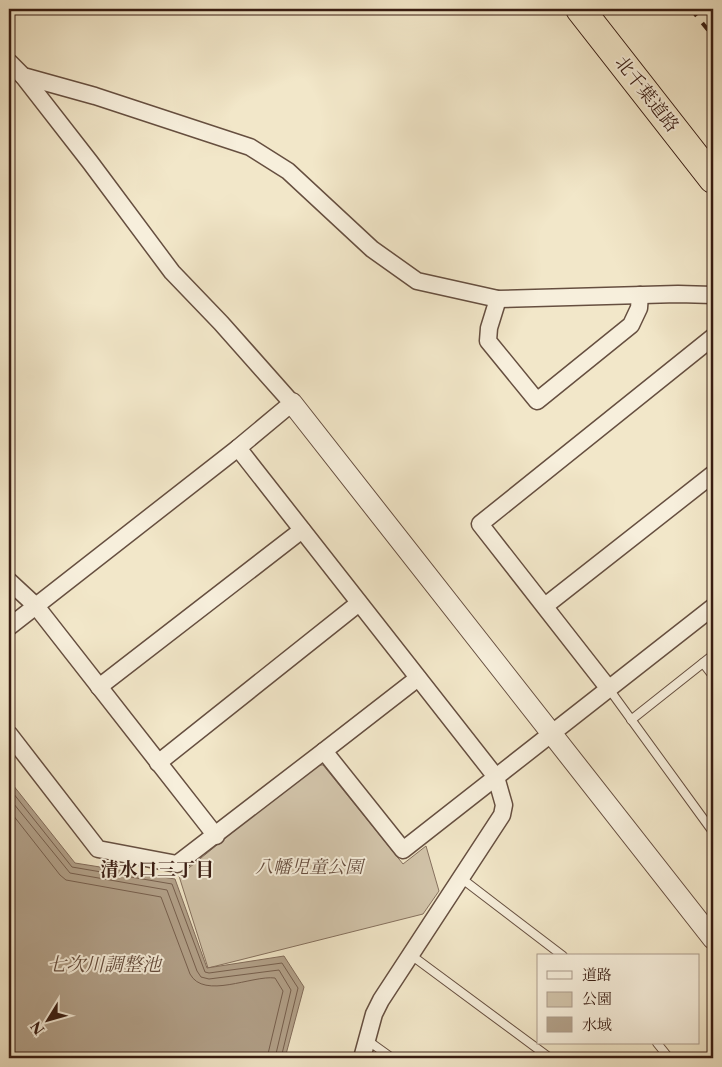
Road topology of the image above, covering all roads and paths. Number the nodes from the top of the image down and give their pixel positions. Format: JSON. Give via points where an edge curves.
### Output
{"nodes":[{"id":1,"x":580,"y":9,"type":"edge"},
{"id":2,"x":9,"y":62,"type":"edge"},
{"id":3,"x":23,"y":76,"type":"junction"},
{"id":4,"x":713,"y":179,"type":"edge"},
{"id":5,"x":640,"y":295,"type":"junction"},
{"id":6,"x":713,"y":295,"type":"edge"},
{"id":7,"x":498,"y":299,"type":"junction"},
{"id":8,"x":713,"y":337,"type":"edge"},
{"id":9,"x":292,"y":403,"type":"junction"},
{"id":10,"x":238,"y":448,"type":"junction"},
{"id":11,"x":713,"y":474,"type":"edge"},
{"id":12,"x":302,"y":530,"type":"junction"},
{"id":13,"x":9,"y":581,"type":"edge"},
{"id":14,"x":360,"y":604,"type":"junction"},
{"id":15,"x":36,"y":606,"type":"junction"},
{"id":16,"x":545,"y":606,"type":"junction"},
{"id":17,"x":713,"y":607,"type":"edge"},
{"id":18,"x":9,"y":627,"type":"edge"},
{"id":19,"x":713,"y":655,"type":"edge"},
{"id":20,"x":703,"y":663,"type":"junction"},
{"id":21,"x":713,"y":676,"type":"edge"},
{"id":22,"x":418,"y":678,"type":"junction"},
{"id":23,"x":99,"y":688,"type":"junction"},
{"id":24,"x":609,"y":689,"type":"junction"},
{"id":25,"x":631,"y":720,"type":"junction"},
{"id":26,"x":9,"y":734,"type":"edge"},
{"id":27,"x":552,"y":734,"type":"junction"},
{"id":28,"x":324,"y":751,"type":"junction"},
{"id":29,"x":158,"y":762,"type":"junction"},
{"id":30,"x":496,"y":777,"type":"junction"},
{"id":31,"x":713,"y":832,"type":"edge"},
{"id":32,"x":216,"y":836,"type":"junction"},
{"id":33,"x":461,"y":878,"type":"junction"},
{"id":34,"x":713,"y":939,"type":"edge"},
{"id":35,"x":560,"y":954,"type":"edge"},
{"id":36,"x":411,"y":955,"type":"junction"},
{"id":37,"x":367,"y":1040,"type":"junction"},
{"id":38,"x":659,"y":1044,"type":"edge"},
{"id":39,"x":362,"y":1058,"type":"edge"},
{"id":40,"x":392,"y":1058,"type":"edge"},
{"id":41,"x":550,"y":1058,"type":"edge"},
{"id":42,"x":669,"y":1058,"type":"edge"}],
"edges":[{"from":1,"to":4,"type":"highway","name":"北千葉道路"},
{"from":2,"to":3,"type":"street"},
{"from":3,"to":7,"type":"street","via":[[250,147],[288,171],[372,249],[417,281]]},
{"from":3,"to":9,"type":"street","via":[[172,272]]},
{"from":5,"to":6,"type":"street"},
{"from":5,"to":7,"type":"street"},
{"from":5,"to":7,"type":"street","via":[[639,308],[631,325],[537,402],[488,341]]},
{"from":8,"to":16,"type":"street","via":[[480,524]]},
{"from":9,"to":10,"type":"street"},
{"from":9,"to":27,"type":"street"},
{"from":10,"to":12,"type":"street"},
{"from":10,"to":15,"type":"street"},
{"from":11,"to":16,"type":"street"},
{"from":12,"to":14,"type":"street"},
{"from":12,"to":23,"type":"street"},
{"from":13,"to":15,"type":"street"},
{"from":14,"to":22,"type":"street"},
{"from":14,"to":29,"type":"street"},
{"from":15,"to":18,"type":"street"},
{"from":15,"to":23,"type":"street"},
{"from":16,"to":24,"type":"street"},
{"from":17,"to":24,"type":"street"},
{"from":19,"to":20,"type":"lane"},
{"from":20,"to":21,"type":"lane"},
{"from":20,"to":25,"type":"lane"},
{"from":22,"to":28,"type":"street"},
{"from":22,"to":30,"type":"street"},
{"from":23,"to":29,"type":"street"},
{"from":24,"to":25,"type":"lane"},
{"from":24,"to":27,"type":"street"},
{"from":25,"to":31,"type":"lane"},
{"from":26,"to":32,"type":"street","via":[[98,849],[177,864]]},
{"from":27,"to":30,"type":"street"},
{"from":27,"to":34,"type":"street"},
{"from":28,"to":30,"type":"street","via":[[403,850]]},
{"from":28,"to":32,"type":"street"},
{"from":29,"to":32,"type":"street"},
{"from":30,"to":33,"type":"street","via":[[504,805],[502,815]]},
{"from":33,"to":35,"type":"lane"},
{"from":33,"to":36,"type":"street"},
{"from":36,"to":37,"type":"street","via":[[381,1000]]},
{"from":36,"to":41,"type":"lane"},
{"from":37,"to":39,"type":"street"},
{"from":37,"to":40,"type":"lane"},
{"from":38,"to":42,"type":"lane"}]}
